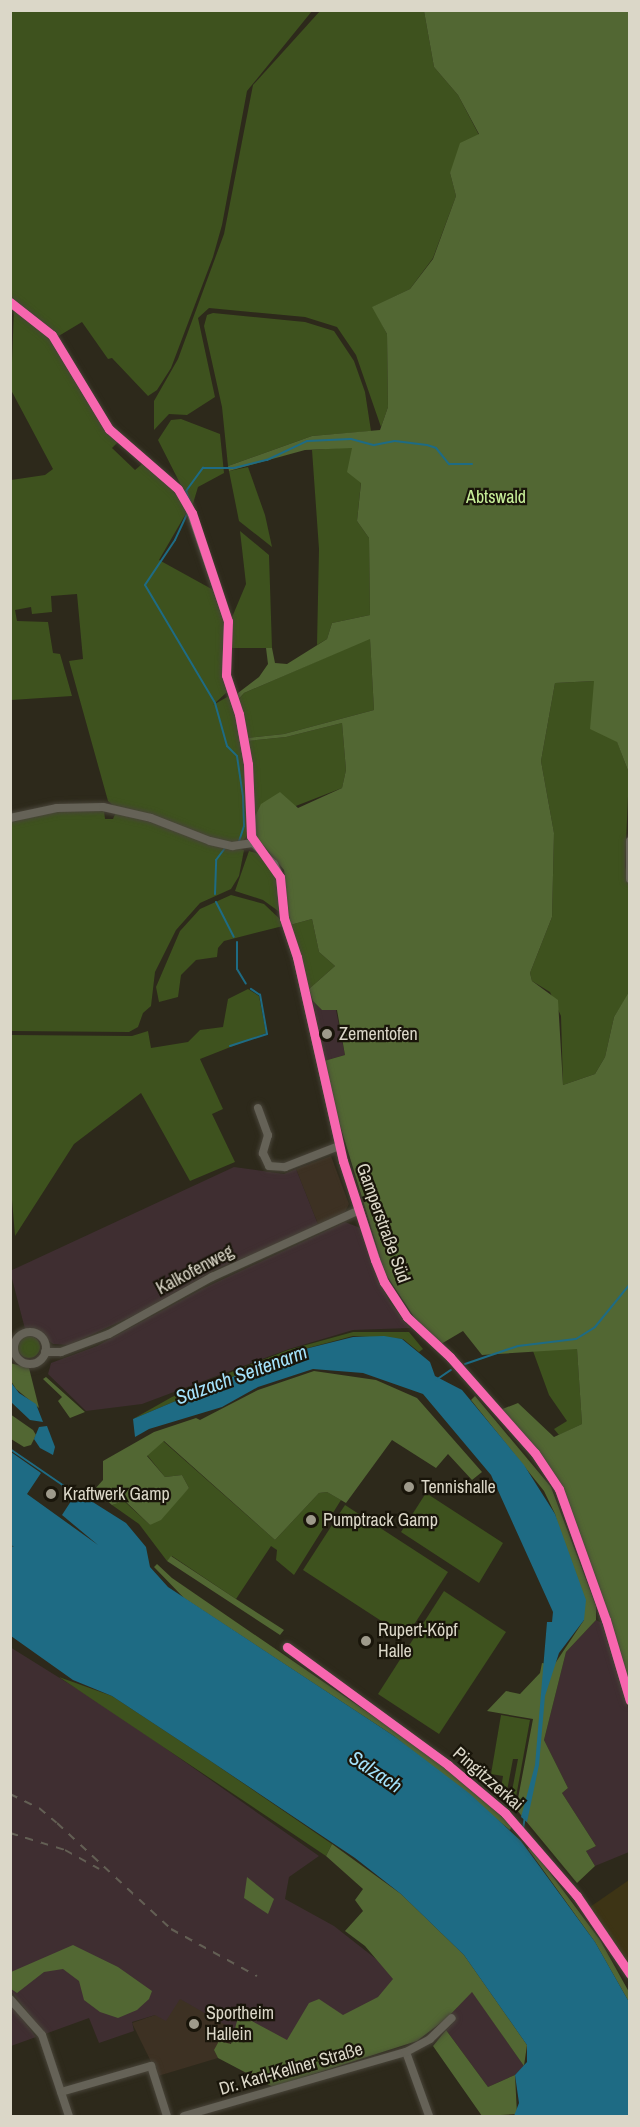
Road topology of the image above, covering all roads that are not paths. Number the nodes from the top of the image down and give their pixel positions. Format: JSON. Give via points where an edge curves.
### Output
{"nodes":[{"id":1,"x":10,"y":302,"type":"edge"},
{"id":2,"x":10,"y":818,"type":"edge"},
{"id":3,"x":630,"y":841,"type":"edge"},
{"id":4,"x":253,"y":843,"type":"junction"},
{"id":5,"x":630,"y":879,"type":"edge"},
{"id":6,"x":258,"y":1108,"type":"dead end"},
{"id":7,"x":339,"y":1146,"type":"junction"},
{"id":8,"x":360,"y":1210,"type":"junction"},
{"id":9,"x":45,"y":1352,"type":"dead end"},
{"id":10,"x":286,"y":1647,"type":"dead end"},
{"id":11,"x":630,"y":1701,"type":"edge"},
{"id":12,"x":630,"y":1974,"type":"edge"},
{"id":13,"x":10,"y":1998,"type":"edge"},
{"id":14,"x":452,"y":2018,"type":"dead end"},
{"id":15,"x":406,"y":2052,"type":"junction"},
{"id":16,"x":61,"y":2092,"type":"junction"},
{"id":17,"x":69,"y":2116,"type":"edge"},
{"id":18,"x":166,"y":2116,"type":"edge"},
{"id":19,"x":184,"y":2116,"type":"edge"},
{"id":20,"x":429,"y":2116,"type":"edge"}],
"edges":[{"from":1,"to":4,"type":"street","via":[[52,335],[109,429],[178,489],[188,505],[228,621],[226,675],[242,723],[250,773]]},
{"from":2,"to":4,"type":"street","via":[[57,808],[103,807],[151,818],[210,841],[232,846]]},
{"from":3,"to":5,"type":"street"},
{"from":4,"to":7,"type":"street","name":"Gamperstraße Süd","via":[[274,864],[280,877],[284,918],[300,966]]},
{"from":6,"to":7,"type":"street","via":[[268,1135],[263,1153],[269,1166],[285,1167]]},
{"from":7,"to":8,"type":"street","name":"Gamperstraße Süd"},
{"from":8,"to":9,"type":"street","name":"Kalkofenweg","via":[[212,1277],[109,1334],[61,1352]]},
{"from":8,"to":11,"type":"street","name":"Gamperstraße Süd","via":[[375,1260],[394,1300],[535,1453],[559,1489]]},
{"from":10,"to":12,"type":"street","name":"Pingitzzerkai","via":[[431,1751],[505,1813],[577,1896]]},
{"from":13,"to":16,"type":"street","via":[[42,2035]]},
{"from":14,"to":15,"type":"street","name":"Dr. Karl-Kellner Straße","via":[[430,2039]]},
{"from":15,"to":19,"type":"street","name":"Dr. Karl-Kellner Straße"},
{"from":15,"to":20,"type":"street"},
{"from":16,"to":17,"type":"street"},
{"from":16,"to":18,"type":"street","via":[[151,2066]]}]}
